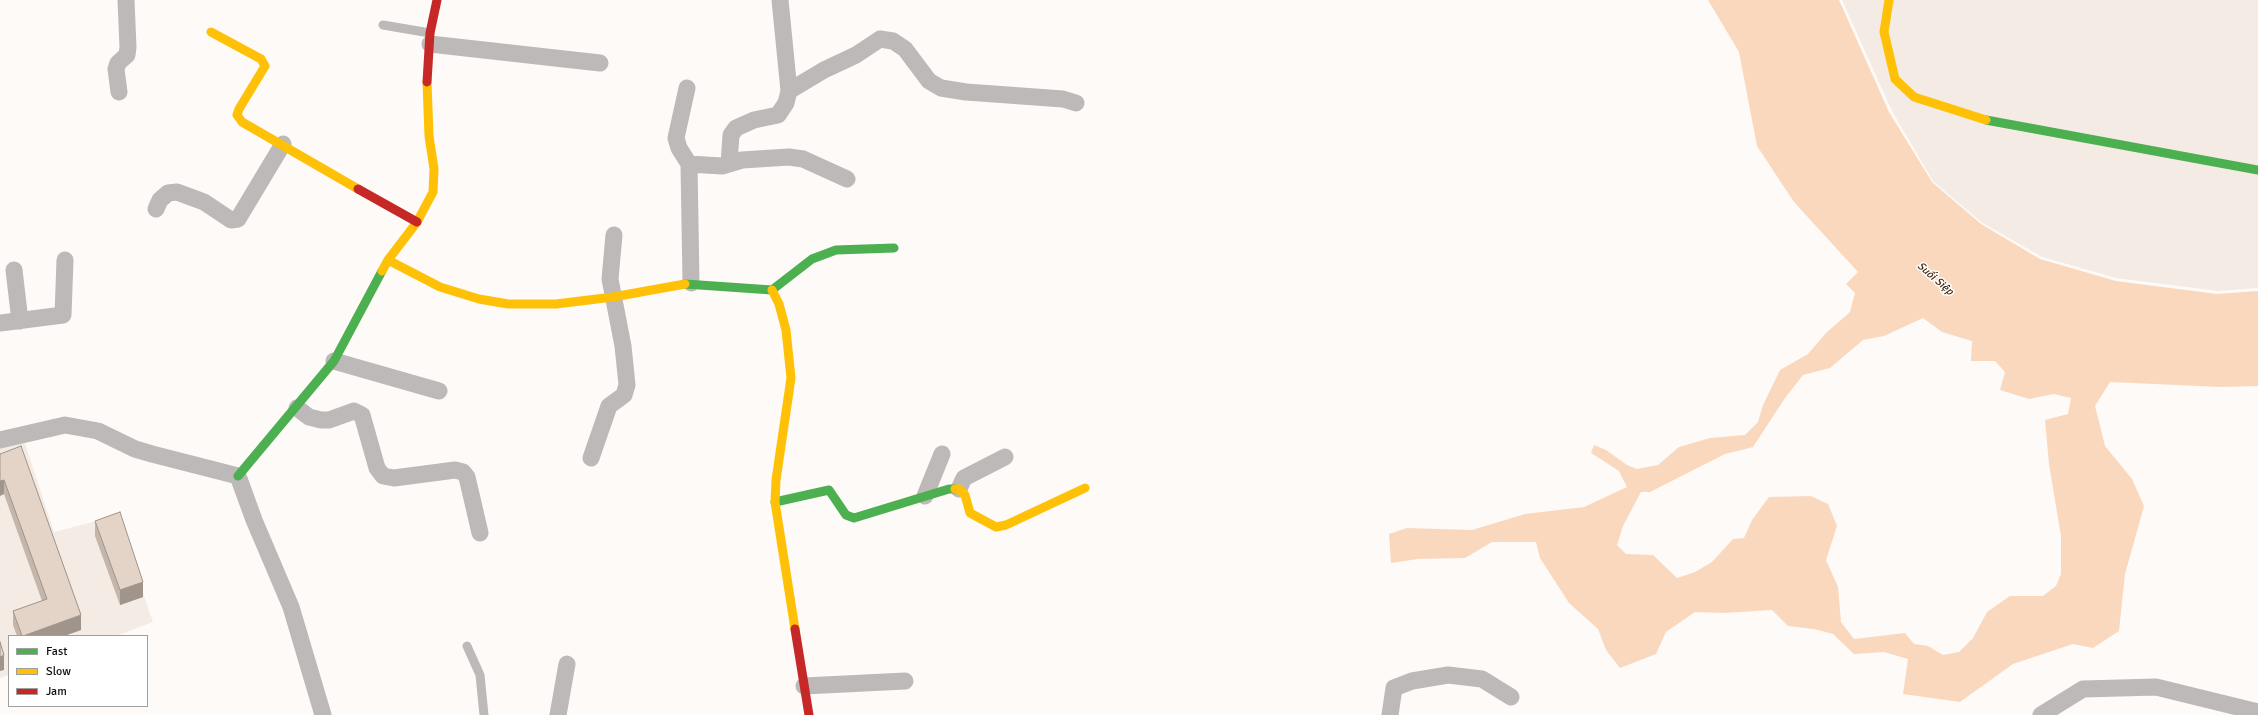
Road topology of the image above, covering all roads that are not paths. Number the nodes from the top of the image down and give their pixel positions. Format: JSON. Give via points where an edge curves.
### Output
{"nodes":[{"id":1,"x":126,"y":0,"type":"edge"},
{"id":2,"x":437,"y":0,"type":"edge"},
{"id":3,"x":780,"y":0,"type":"edge"},
{"id":4,"x":1889,"y":0,"type":"edge"},
{"id":5,"x":383,"y":25,"type":"dead end"},
{"id":6,"x":211,"y":32,"type":"dead end"},
{"id":7,"x":430,"y":38,"type":"junction"},
{"id":8,"x":600,"y":63,"type":"dead end"},
{"id":9,"x":687,"y":88,"type":"dead end"},
{"id":10,"x":119,"y":92,"type":"dead end"},
{"id":11,"x":789,"y":92,"type":"junction"},
{"id":12,"x":1076,"y":103,"type":"dead end"},
{"id":13,"x":283,"y":144,"type":"junction"},
{"id":14,"x":729,"y":163,"type":"junction"},
{"id":15,"x":689,"y":164,"type":"junction"},
{"id":16,"x":2258,"y":170,"type":"edge"},
{"id":17,"x":847,"y":179,"type":"dead end"},
{"id":18,"x":156,"y":209,"type":"dead end"},
{"id":19,"x":417,"y":222,"type":"junction"},
{"id":20,"x":614,"y":235,"type":"dead end"},
{"id":21,"x":894,"y":248,"type":"dead end"},
{"id":22,"x":65,"y":260,"type":"dead end"},
{"id":23,"x":388,"y":260,"type":"junction"},
{"id":24,"x":14,"y":270,"type":"dead end"},
{"id":25,"x":691,"y":283,"type":"junction"},
{"id":26,"x":772,"y":290,"type":"junction"},
{"id":27,"x":613,"y":297,"type":"junction"},
{"id":28,"x":20,"y":321,"type":"junction"},
{"id":29,"x":0,"y":323,"type":"edge"},
{"id":30,"x":334,"y":361,"type":"junction"},
{"id":31,"x":439,"y":391,"type":"dead end"},
{"id":32,"x":297,"y":408,"type":"junction"},
{"id":33,"x":0,"y":438,"type":"edge"},
{"id":34,"x":942,"y":454,"type":"dead end"},
{"id":35,"x":1006,"y":457,"type":"dead end"},
{"id":36,"x":591,"y":458,"type":"dead end"},
{"id":37,"x":238,"y":476,"type":"junction"},
{"id":38,"x":1084,"y":488,"type":"dead end"},
{"id":39,"x":959,"y":489,"type":"junction"},
{"id":40,"x":925,"y":496,"type":"junction"},
{"id":41,"x":775,"y":502,"type":"junction"},
{"id":42,"x":480,"y":534,"type":"dead end"},
{"id":43,"x":467,"y":646,"type":"dead end"},
{"id":44,"x":567,"y":664,"type":"dead end"},
{"id":45,"x":906,"y":681,"type":"dead end"},
{"id":46,"x":804,"y":686,"type":"junction"},
{"id":47,"x":1511,"y":697,"type":"dead end"},
{"id":48,"x":2258,"y":712,"type":"edge"},
{"id":49,"x":323,"y":715,"type":"edge"},
{"id":50,"x":484,"y":715,"type":"edge"},
{"id":51,"x":558,"y":715,"type":"edge"},
{"id":52,"x":809,"y":715,"type":"edge"},
{"id":53,"x":1390,"y":715,"type":"edge"},
{"id":54,"x":2040,"y":715,"type":"edge"}],
"edges":[{"from":1,"to":10,"type":"street","via":[[128,47],[127,55],[118,63],[116,69]]},
{"from":2,"to":7,"type":"street"},
{"from":3,"to":11,"type":"street"},
{"from":4,"to":16,"type":"street","via":[[1884,32],[1895,79],[1914,97],[1987,120]]},
{"from":5,"to":7,"type":"lane"},
{"from":6,"to":13,"type":"street","via":[[261,59],[265,66],[264,71],[237,115],[242,122]]},
{"from":7,"to":8,"type":"street"},
{"from":7,"to":19,"type":"street","via":[[427,80],[429,136],[434,169],[433,192]]},
{"from":9,"to":15,"type":"street","via":[[676,138]]},
{"from":11,"to":12,"type":"street","via":[[880,39],[893,41],[905,49],[929,81],[942,88],[1063,99]]},
{"from":11,"to":14,"type":"street","via":[[778,115],[754,120],[736,128],[731,135]]},
{"from":13,"to":18,"type":"street","via":[[238,219],[231,220],[204,202],[177,192],[168,193],[160,200]]},
{"from":13,"to":19,"type":"street"},
{"from":14,"to":15,"type":"street","via":[[722,166]]},
{"from":14,"to":17,"type":"street","via":[[788,157],[803,159]]},
{"from":15,"to":25,"type":"street"},
{"from":19,"to":23,"type":"street"},
{"from":20,"to":27,"type":"street","via":[[610,279]]},
{"from":21,"to":26,"type":"street","via":[[836,250],[812,259]]},
{"from":22,"to":28,"type":"street","via":[[64,314]]},
{"from":23,"to":27,"type":"street","via":[[440,287],[479,299],[508,304],[556,304]]},
{"from":23,"to":30,"type":"street"},
{"from":24,"to":28,"type":"street"},
{"from":25,"to":26,"type":"street"},
{"from":25,"to":27,"type":"street"},
{"from":26,"to":41,"type":"street","via":[[786,330],[791,378]]},
{"from":27,"to":36,"type":"street","via":[[623,346],[627,384],[624,395],[609,406]]},
{"from":28,"to":29,"type":"street"},
{"from":30,"to":31,"type":"street"},
{"from":30,"to":32,"type":"street"},
{"from":32,"to":37,"type":"street"},
{"from":32,"to":42,"type":"street","via":[[321,420],[329,420],[354,411],[362,414],[377,468],[383,476],[394,478],[455,470],[463,472],[467,477]]},
{"from":33,"to":37,"type":"street","via":[[65,425],[98,432],[135,449]]},
{"from":34,"to":40,"type":"street"},
{"from":35,"to":39,"type":"street","via":[[964,478]]},
{"from":37,"to":49,"type":"street","via":[[291,607]]},
{"from":38,"to":39,"type":"street","via":[[1006,525],[996,527],[978,519],[970,512]]},
{"from":39,"to":40,"type":"street","via":[[949,489]]},
{"from":40,"to":41,"type":"street","via":[[854,518],[846,515],[829,490]]},
{"from":41,"to":46,"type":"street"},
{"from":43,"to":50,"type":"lane","via":[[480,675]]},
{"from":44,"to":51,"type":"street"},
{"from":45,"to":46,"type":"street"},
{"from":46,"to":52,"type":"street"},
{"from":47,"to":53,"type":"street","via":[[1482,679],[1448,675],[1412,681],[1394,688]]},
{"from":48,"to":54,"type":"street","via":[[2156,687],[2082,689]]}]}
